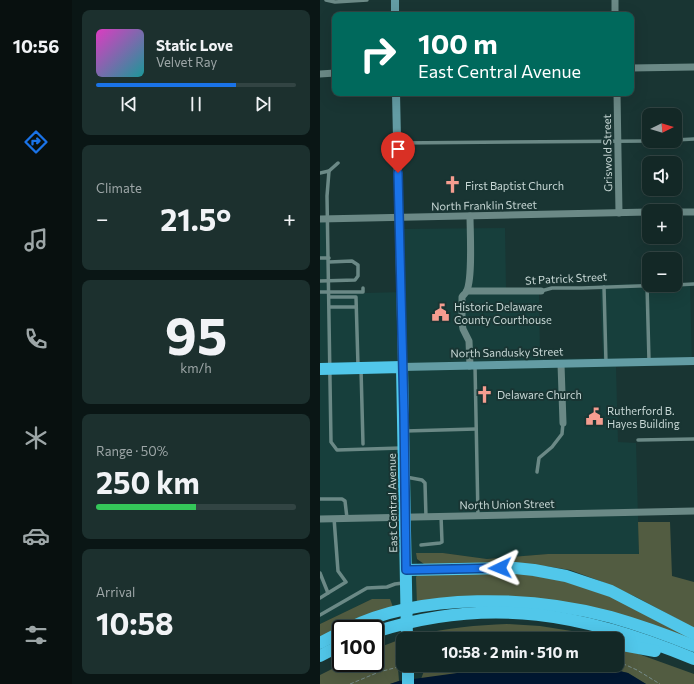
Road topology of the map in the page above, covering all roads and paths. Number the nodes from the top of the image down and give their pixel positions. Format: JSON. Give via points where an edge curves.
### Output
{"nodes":[{"id":1,"x":326,"y":0,"type":"edge"},
{"id":2,"x":367,"y":0,"type":"edge"},
{"id":3,"x":395,"y":0,"type":"edge"},
{"id":4,"x":615,"y":0,"type":"edge"},
{"id":5,"x":395,"y":12,"type":"edge"},
{"id":6,"x":615,"y":12,"type":"edge"},
{"id":7,"x":694,"y":67,"type":"edge"},
{"id":8,"x":634,"y":68,"type":"edge"},
{"id":9,"x":332,"y":73,"type":"edge"},
{"id":10,"x":320,"y":74,"type":"edge"},
{"id":11,"x":396,"y":96,"type":"edge"},
{"id":12,"x":617,"y":96,"type":"edge"},
{"id":13,"x":694,"y":139,"type":"edge"},
{"id":14,"x":642,"y":140,"type":"edge"},
{"id":15,"x":682,"y":140,"type":"edge"},
{"id":16,"x":618,"y":141,"type":"junction"},
{"id":17,"x":398,"y":143,"type":"junction"},
{"id":18,"x":338,"y":163,"type":"dead end"},
{"id":19,"x":329,"y":171,"type":"junction"},
{"id":20,"x":320,"y":173,"type":"edge"},
{"id":21,"x":642,"y":212,"type":"edge"},
{"id":22,"x":682,"y":212,"type":"edge"},
{"id":23,"x":694,"y":212,"type":"edge"},
{"id":24,"x":619,"y":213,"type":"junction"},
{"id":25,"x":470,"y":216,"type":"junction"},
{"id":26,"x":399,"y":218,"type":"junction"},
{"id":27,"x":324,"y":219,"type":"edge"},
{"id":28,"x":320,"y":258,"type":"edge"},
{"id":29,"x":329,"y":260,"type":"junction"},
{"id":30,"x":320,"y":281,"type":"edge"},
{"id":31,"x":329,"y":281,"type":"junction"},
{"id":32,"x":694,"y":284,"type":"edge"},
{"id":33,"x":642,"y":285,"type":"edge"},
{"id":34,"x":682,"y":285,"type":"edge"},
{"id":35,"x":604,"y":286,"type":"junction"},
{"id":36,"x":363,"y":288,"type":"dead end"},
{"id":37,"x":467,"y":291,"type":"junction"},
{"id":38,"x":541,"y":291,"type":"joint"},
{"id":39,"x":320,"y":292,"type":"edge"},
{"id":40,"x":329,"y":292,"type":"junction"},
{"id":41,"x":647,"y":292,"type":"edge"},
{"id":42,"x":329,"y":297,"type":"junction"},
{"id":43,"x":330,"y":307,"type":"junction"},
{"id":44,"x":356,"y":307,"type":"junction"},
{"id":45,"x":694,"y":361,"type":"edge"},
{"id":46,"x":649,"y":362,"type":"junction"},
{"id":47,"x":606,"y":363,"type":"junction"},
{"id":48,"x":561,"y":364,"type":"junction"},
{"id":49,"x":473,"y":366,"type":"junction"},
{"id":50,"x":402,"y":367,"type":"junction"},
{"id":51,"x":360,"y":368,"type":"junction"},
{"id":52,"x":325,"y":369,"type":"edge"},
{"id":53,"x":563,"y":423,"type":"joint"},
{"id":54,"x":476,"y":429,"type":"junction"},
{"id":55,"x":404,"y":431,"type":"junction"},
{"id":56,"x":694,"y":439,"type":"edge"},
{"id":57,"x":638,"y":440,"type":"dead end"},
{"id":58,"x":363,"y":444,"type":"dead end"},
{"id":59,"x":404,"y":448,"type":"junction"},
{"id":60,"x":537,"y":472,"type":"dead end"},
{"id":61,"x":405,"y":477,"type":"junction"},
{"id":62,"x":320,"y":499,"type":"edge"},
{"id":63,"x":694,"y":511,"type":"edge"},
{"id":64,"x":441,"y":516,"type":"junction"},
{"id":65,"x":478,"y":516,"type":"junction"},
{"id":66,"x":405,"y":517,"type":"junction"},
{"id":67,"x":426,"y":517,"type":"junction"},
{"id":68,"x":334,"y":518,"type":"junction"},
{"id":69,"x":347,"y":518,"type":"junction"},
{"id":70,"x":320,"y":519,"type":"edge"},
{"id":71,"x":421,"y":545,"type":"dead end"},
{"id":72,"x":406,"y":570,"type":"junction"},
{"id":73,"x":320,"y":573,"type":"edge"},
{"id":74,"x":406,"y":582,"type":"junction"},
{"id":75,"x":328,"y":593,"type":"junction"},
{"id":76,"x":320,"y":598,"type":"edge"},
{"id":77,"x":320,"y":615,"type":"edge"},
{"id":78,"x":368,"y":620,"type":"edge"},
{"id":79,"x":384,"y":630,"type":"edge"},
{"id":80,"x":407,"y":632,"type":"edge"},
{"id":81,"x":694,"y":634,"type":"edge"},
{"id":82,"x":332,"y":637,"type":"edge"},
{"id":83,"x":320,"y":643,"type":"edge"},
{"id":84,"x":624,"y":645,"type":"edge"},
{"id":85,"x":694,"y":646,"type":"edge"},
{"id":86,"x":332,"y":650,"type":"edge"},
{"id":87,"x":320,"y":656,"type":"edge"},
{"id":88,"x":694,"y":660,"type":"edge"},
{"id":89,"x":624,"y":664,"type":"edge"},
{"id":90,"x":408,"y":674,"type":"edge"},
{"id":91,"x":350,"y":684,"type":"edge"},
{"id":92,"x":660,"y":684,"type":"edge"}],
"edges":[{"from":1,"to":2,"type":"lane"},
{"from":3,"to":5,"type":"main road"},
{"from":4,"to":6,"type":"street"},
{"from":7,"to":8,"type":"street"},
{"from":9,"to":10,"type":"street"},
{"from":11,"to":17,"type":"main road"},
{"from":12,"to":16,"type":"street","name":"Griswold Street"},
{"from":13,"to":15,"type":"lane"},
{"from":14,"to":16,"type":"lane"},
{"from":16,"to":17,"type":"lane"},
{"from":16,"to":24,"type":"street","name":"Griswold Street"},
{"from":17,"to":26,"type":"main road"},
{"from":18,"to":19,"type":"lane"},
{"from":19,"to":20,"type":"lane"},
{"from":19,"to":27,"type":"lane"},
{"from":21,"to":24,"type":"street","name":"North Franklin Street"},
{"from":22,"to":23,"type":"street"},
{"from":24,"to":25,"type":"street","name":"North Franklin Street"},
{"from":25,"to":26,"type":"street","name":"North Franklin Street"},
{"from":25,"to":37,"type":"street","via":[[471,263]]},
{"from":26,"to":27,"type":"street","name":"North Franklin Street"},
{"from":26,"to":50,"type":"main road"},
{"from":27,"to":29,"type":"lane"},
{"from":28,"to":29,"type":"lane"},
{"from":29,"to":31,"type":"lane"},
{"from":29,"to":31,"type":"lane","via":[[352,261],[358,265],[358,276],[355,280]]},
{"from":30,"to":31,"type":"lane"},
{"from":31,"to":40,"type":"lane"},
{"from":32,"to":34,"type":"lane"},
{"from":33,"to":35,"type":"lane","name":"St Patrick Street"},
{"from":35,"to":38,"type":"lane","name":"St Patrick Street","via":[[552,288]]},
{"from":35,"to":47,"type":"lane"},
{"from":36,"to":40,"type":"lane","via":[[362,292]]},
{"from":37,"to":38,"type":"street","name":"St Patrick Street"},
{"from":37,"to":49,"type":"street","via":[[462,297],[462,323],[469,341]]},
{"from":39,"to":40,"type":"lane"},
{"from":40,"to":42,"type":"lane"},
{"from":41,"to":46,"type":"lane"},
{"from":42,"to":43,"type":"lane"},
{"from":42,"to":44,"type":"lane","via":[[356,297]]},
{"from":43,"to":44,"type":"lane"},
{"from":43,"to":52,"type":"lane"},
{"from":44,"to":51,"type":"lane"},
{"from":45,"to":46,"type":"main road","name":"North Sandusky Street"},
{"from":46,"to":47,"type":"main road","name":"North Sandusky Street"},
{"from":47,"to":48,"type":"main road","name":"North Sandusky Street"},
{"from":48,"to":49,"type":"main road","name":"North Sandusky Street"},
{"from":48,"to":53,"type":"street"},
{"from":49,"to":50,"type":"main road","name":"North Sandusky Street"},
{"from":49,"to":54,"type":"lane"},
{"from":50,"to":51,"type":"highway","name":"North Sandusky Street"},
{"from":50,"to":55,"type":"highway","name":"East Central Avenue"},
{"from":51,"to":52,"type":"highway","name":"North Sandusky Street"},
{"from":51,"to":58,"type":"lane"},
{"from":52,"to":59,"type":"lane","via":[[331,442],[337,450]]},
{"from":53,"to":60,"type":"lane","via":[[562,434],[539,458]]},
{"from":54,"to":55,"type":"lane"},
{"from":54,"to":65,"type":"lane"},
{"from":55,"to":59,"type":"highway","name":"East Central Avenue"},
{"from":56,"to":57,"type":"lane"},
{"from":59,"to":61,"type":"highway","name":"East Central Avenue"},
{"from":61,"to":66,"type":"highway","name":"East Central Avenue"},
{"from":61,"to":67,"type":"lane","via":[[425,482]]},
{"from":62,"to":69,"type":"lane","via":[[345,501]]},
{"from":63,"to":65,"type":"street","name":"North Union Street"},
{"from":64,"to":65,"type":"street","name":"North Union Street"},
{"from":64,"to":67,"type":"street","name":"North Union Street"},
{"from":64,"to":71,"type":"lane","via":[[442,542]]},
{"from":66,"to":67,"type":"street","name":"North Union Street"},
{"from":66,"to":69,"type":"street","name":"North Union Street"},
{"from":66,"to":72,"type":"highway","name":"East Central Avenue"},
{"from":68,"to":69,"type":"street","name":"North Union Street"},
{"from":68,"to":70,"type":"street","name":"North Union Street"},
{"from":68,"to":75,"type":"lane","via":[[338,570],[346,582]]},
{"from":72,"to":74,"type":"highway","name":"East Central Avenue"},
{"from":72,"to":81,"type":"highway","via":[[515,568],[566,576],[617,594]]},
{"from":73,"to":75,"type":"lane"},
{"from":74,"to":77,"type":"lane","via":[[387,587],[367,588]]},
{"from":74,"to":80,"type":"highway","name":"East Central Avenue"},
{"from":75,"to":76,"type":"lane"},
{"from":78,"to":85,"type":"highway","via":[[431,604],[535,603],[611,617]]},
{"from":79,"to":88,"type":"highway","via":[[432,618],[467,613],[531,614],[565,619],[625,634]]},
{"from":82,"to":83,"type":"highway"},
{"from":84,"to":88,"type":"highway"},
{"from":86,"to":87,"type":"highway"},
{"from":89,"to":92,"type":"path"},
{"from":90,"to":91,"type":"path","via":[[397,667]]}]}
